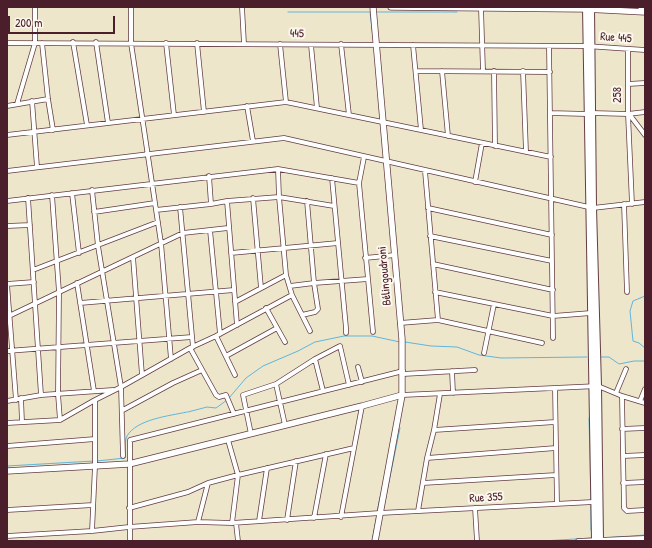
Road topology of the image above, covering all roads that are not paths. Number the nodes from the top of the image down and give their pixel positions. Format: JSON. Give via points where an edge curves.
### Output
{"nodes":[{"id":1,"x":35,"y":7,"type":"edge"},
{"id":2,"x":131,"y":7,"type":"edge"},
{"id":3,"x":242,"y":7,"type":"edge"},
{"id":4,"x":373,"y":7,"type":"edge"},
{"id":5,"x":391,"y":7,"type":"edge"},
{"id":6,"x":641,"y":7,"type":"edge"},
{"id":7,"x":645,"y":7,"type":"edge"},
{"id":8,"x":481,"y":8,"type":"junction"},
{"id":9,"x":588,"y":8,"type":"edge"},
{"id":10,"x":645,"y":12,"type":"edge"},
{"id":11,"x":73,"y":42,"type":"junction"},
{"id":12,"x":96,"y":42,"type":"junction"},
{"id":13,"x":7,"y":43,"type":"edge"},
{"id":14,"x":35,"y":43,"type":"junction"},
{"id":15,"x":42,"y":43,"type":"junction"},
{"id":16,"x":131,"y":43,"type":"junction"},
{"id":17,"x":166,"y":43,"type":"junction"},
{"id":18,"x":197,"y":43,"type":"junction"},
{"id":19,"x":244,"y":44,"type":"junction"},
{"id":20,"x":280,"y":44,"type":"junction"},
{"id":21,"x":341,"y":44,"type":"junction"},
{"id":22,"x":311,"y":45,"type":"junction"},
{"id":23,"x":376,"y":45,"type":"junction"},
{"id":24,"x":413,"y":45,"type":"junction"},
{"id":25,"x":482,"y":46,"type":"junction"},
{"id":26,"x":549,"y":46,"type":"junction"},
{"id":27,"x":589,"y":47,"type":"junction"},
{"id":28,"x":628,"y":49,"type":"junction"},
{"id":29,"x":645,"y":50,"type":"edge"},
{"id":30,"x":416,"y":71,"type":"junction"},
{"id":31,"x":442,"y":71,"type":"junction"},
{"id":32,"x":483,"y":71,"type":"junction"},
{"id":33,"x":494,"y":71,"type":"junction"},
{"id":34,"x":522,"y":72,"type":"junction"},
{"id":35,"x":550,"y":72,"type":"junction"},
{"id":36,"x":645,"y":83,"type":"edge"},
{"id":37,"x":628,"y":84,"type":"junction"},
{"id":38,"x":48,"y":99,"type":"junction"},
{"id":39,"x":32,"y":101,"type":"junction"},
{"id":40,"x":286,"y":102,"type":"junction"},
{"id":41,"x":17,"y":104,"type":"junction"},
{"id":42,"x":7,"y":106,"type":"edge"},
{"id":43,"x":247,"y":106,"type":"junction"},
{"id":44,"x":317,"y":108,"type":"junction"},
{"id":45,"x":204,"y":112,"type":"junction"},
{"id":46,"x":645,"y":112,"type":"edge"},
{"id":47,"x":550,"y":113,"type":"junction"},
{"id":48,"x":590,"y":113,"type":"junction"},
{"id":49,"x":628,"y":114,"type":"junction"},
{"id":50,"x":174,"y":115,"type":"junction"},
{"id":51,"x":349,"y":115,"type":"junction"},
{"id":52,"x":143,"y":119,"type":"junction"},
{"id":53,"x":383,"y":122,"type":"junction"},
{"id":54,"x":108,"y":123,"type":"junction"},
{"id":55,"x":87,"y":125,"type":"junction"},
{"id":56,"x":53,"y":130,"type":"junction"},
{"id":57,"x":421,"y":130,"type":"junction"},
{"id":58,"x":35,"y":132,"type":"junction"},
{"id":59,"x":7,"y":135,"type":"edge"},
{"id":60,"x":645,"y":135,"type":"edge"},
{"id":61,"x":448,"y":136,"type":"junction"},
{"id":62,"x":253,"y":141,"type":"junction"},
{"id":63,"x":482,"y":143,"type":"junction"},
{"id":64,"x":495,"y":146,"type":"junction"},
{"id":65,"x":526,"y":152,"type":"junction"},
{"id":66,"x":148,"y":154,"type":"junction"},
{"id":67,"x":364,"y":157,"type":"junction"},
{"id":68,"x":551,"y":157,"type":"junction"},
{"id":69,"x":387,"y":162,"type":"junction"},
{"id":70,"x":38,"y":167,"type":"junction"},
{"id":71,"x":278,"y":168,"type":"junction"},
{"id":72,"x":7,"y":170,"type":"edge"},
{"id":73,"x":424,"y":170,"type":"junction"},
{"id":74,"x":209,"y":176,"type":"junction"},
{"id":75,"x":332,"y":178,"type":"junction"},
{"id":76,"x":475,"y":182,"type":"junction"},
{"id":77,"x":152,"y":183,"type":"junction"},
{"id":78,"x":359,"y":183,"type":"junction"},
{"id":79,"x":92,"y":190,"type":"junction"},
{"id":80,"x":72,"y":193,"type":"junction"},
{"id":81,"x":52,"y":195,"type":"junction"},
{"id":82,"x":279,"y":197,"type":"junction"},
{"id":83,"x":28,"y":198,"type":"junction"},
{"id":84,"x":253,"y":198,"type":"junction"},
{"id":85,"x":551,"y":199,"type":"junction"},
{"id":86,"x":7,"y":201,"type":"edge"},
{"id":87,"x":227,"y":201,"type":"junction"},
{"id":88,"x":307,"y":202,"type":"junction"},
{"id":89,"x":645,"y":202,"type":"edge"},
{"id":90,"x":155,"y":203,"type":"junction"},
{"id":91,"x":212,"y":204,"type":"junction"},
{"id":92,"x":624,"y":204,"type":"junction"},
{"id":93,"x":632,"y":204,"type":"junction"},
{"id":94,"x":334,"y":206,"type":"junction"},
{"id":95,"x":180,"y":208,"type":"junction"},
{"id":96,"x":428,"y":208,"type":"junction"},
{"id":97,"x":591,"y":208,"type":"junction"},
{"id":98,"x":156,"y":210,"type":"junction"},
{"id":99,"x":94,"y":212,"type":"junction"},
{"id":100,"x":158,"y":222,"type":"junction"},
{"id":101,"x":30,"y":225,"type":"junction"},
{"id":102,"x":7,"y":226,"type":"edge"},
{"id":103,"x":228,"y":228,"type":"junction"},
{"id":104,"x":210,"y":230,"type":"junction"},
{"id":105,"x":183,"y":233,"type":"junction"},
{"id":106,"x":552,"y":235,"type":"junction"},
{"id":107,"x":430,"y":236,"type":"junction"},
{"id":108,"x":161,"y":243,"type":"junction"},
{"id":109,"x":338,"y":243,"type":"junction"},
{"id":110,"x":98,"y":246,"type":"junction"},
{"id":111,"x":311,"y":246,"type":"junction"},
{"id":112,"x":284,"y":248,"type":"junction"},
{"id":113,"x":258,"y":250,"type":"junction"},
{"id":114,"x":79,"y":253,"type":"junction"},
{"id":115,"x":231,"y":253,"type":"junction"},
{"id":116,"x":395,"y":255,"type":"junction"},
{"id":117,"x":133,"y":257,"type":"junction"},
{"id":118,"x":365,"y":258,"type":"junction"},
{"id":119,"x":552,"y":260,"type":"junction"},
{"id":120,"x":57,"y":261,"type":"junction"},
{"id":121,"x":433,"y":264,"type":"junction"},
{"id":122,"x":33,"y":270,"type":"junction"},
{"id":123,"x":102,"y":271,"type":"junction"},
{"id":124,"x":286,"y":276,"type":"junction"},
{"id":125,"x":368,"y":279,"type":"junction"},
{"id":126,"x":341,"y":281,"type":"junction"},
{"id":127,"x":34,"y":282,"type":"junction"},
{"id":128,"x":77,"y":283,"type":"junction"},
{"id":129,"x":314,"y":283,"type":"junction"},
{"id":130,"x":7,"y":284,"type":"edge"},
{"id":131,"x":290,"y":286,"type":"junction"},
{"id":132,"x":261,"y":288,"type":"junction"},
{"id":133,"x":234,"y":290,"type":"junction"},
{"id":134,"x":552,"y":290,"type":"junction"},
{"id":135,"x":59,"y":292,"type":"junction"},
{"id":136,"x":216,"y":292,"type":"junction"},
{"id":137,"x":435,"y":292,"type":"junction"},
{"id":138,"x":627,"y":292,"type":"dead end"},
{"id":139,"x":189,"y":294,"type":"junction"},
{"id":140,"x":292,"y":295,"type":"junction"},
{"id":141,"x":166,"y":296,"type":"junction"},
{"id":142,"x":136,"y":298,"type":"junction"},
{"id":143,"x":107,"y":300,"type":"junction"},
{"id":144,"x":80,"y":302,"type":"junction"},
{"id":145,"x":235,"y":302,"type":"junction"},
{"id":146,"x":35,"y":303,"type":"junction"},
{"id":147,"x":494,"y":304,"type":"junction"},
{"id":148,"x":266,"y":308,"type":"junction"},
{"id":149,"x":8,"y":313,"type":"edge"},
{"id":150,"x":591,"y":313,"type":"junction"},
{"id":151,"x":302,"y":314,"type":"junction"},
{"id":152,"x":553,"y":316,"type":"junction"},
{"id":153,"x":438,"y":320,"type":"junction"},
{"id":154,"x":400,"y":323,"type":"junction"},
{"id":155,"x":237,"y":324,"type":"junction"},
{"id":156,"x":277,"y":328,"type":"junction"},
{"id":157,"x":310,"y":331,"type":"dead end"},
{"id":158,"x":489,"y":331,"type":"junction"},
{"id":159,"x":373,"y":332,"type":"dead end"},
{"id":160,"x":346,"y":333,"type":"dead end"},
{"id":161,"x":218,"y":335,"type":"junction"},
{"id":162,"x":192,"y":337,"type":"junction"},
{"id":163,"x":170,"y":338,"type":"junction"},
{"id":164,"x":553,"y":338,"type":"dead end"},
{"id":165,"x":140,"y":341,"type":"junction"},
{"id":166,"x":285,"y":342,"type":"dead end"},
{"id":167,"x":542,"y":342,"type":"dead end"},
{"id":168,"x":114,"y":343,"type":"junction"},
{"id":169,"x":87,"y":345,"type":"junction"},
{"id":170,"x":58,"y":347,"type":"junction"},
{"id":171,"x":192,"y":347,"type":"junction"},
{"id":172,"x":38,"y":348,"type":"junction"},
{"id":173,"x":9,"y":351,"type":"edge"},
{"id":174,"x":484,"y":353,"type":"dead end"},
{"id":175,"x":226,"y":356,"type":"junction"},
{"id":176,"x":171,"y":359,"type":"junction"},
{"id":177,"x":315,"y":359,"type":"junction"},
{"id":178,"x":358,"y":367,"type":"dead end"},
{"id":179,"x":626,"y":369,"type":"dead end"},
{"id":180,"x":202,"y":370,"type":"junction"},
{"id":181,"x":475,"y":370,"type":"dead end"},
{"id":182,"x":452,"y":371,"type":"junction"},
{"id":183,"x":403,"y":372,"type":"junction"},
{"id":184,"x":142,"y":375,"type":"junction"},
{"id":185,"x":235,"y":375,"type":"dead end"},
{"id":186,"x":362,"y":382,"type":"junction"},
{"id":187,"x":276,"y":384,"type":"junction"},
{"id":188,"x":349,"y":385,"type":"junction"},
{"id":189,"x":595,"y":386,"type":"junction"},
{"id":190,"x":121,"y":387,"type":"junction"},
{"id":191,"x":554,"y":388,"type":"junction"},
{"id":192,"x":645,"y":389,"type":"edge"},
{"id":193,"x":116,"y":390,"type":"junction"},
{"id":194,"x":94,"y":391,"type":"junction"},
{"id":195,"x":323,"y":391,"type":"junction"},
{"id":196,"x":452,"y":393,"type":"junction"},
{"id":197,"x":616,"y":393,"type":"junction"},
{"id":198,"x":58,"y":394,"type":"junction"},
{"id":199,"x":440,"y":394,"type":"junction"},
{"id":200,"x":41,"y":395,"type":"junction"},
{"id":201,"x":402,"y":395,"type":"junction"},
{"id":202,"x":622,"y":396,"type":"junction"},
{"id":203,"x":21,"y":398,"type":"junction"},
{"id":204,"x":16,"y":400,"type":"junction"},
{"id":205,"x":95,"y":400,"type":"junction"},
{"id":206,"x":7,"y":401,"type":"edge"},
{"id":207,"x":280,"y":402,"type":"junction"},
{"id":208,"x":643,"y":402,"type":"edge"},
{"id":209,"x":362,"y":406,"type":"junction"},
{"id":210,"x":123,"y":410,"type":"junction"},
{"id":211,"x":247,"y":411,"type":"junction"},
{"id":212,"x":234,"y":414,"type":"junction"},
{"id":213,"x":60,"y":420,"type":"junction"},
{"id":214,"x":22,"y":422,"type":"junction"},
{"id":215,"x":555,"y":422,"type":"junction"},
{"id":216,"x":7,"y":423,"type":"edge"},
{"id":217,"x":285,"y":425,"type":"junction"},
{"id":218,"x":645,"y":428,"type":"edge"},
{"id":219,"x":622,"y":429,"type":"junction"},
{"id":220,"x":434,"y":430,"type":"junction"},
{"id":221,"x":251,"y":434,"type":"junction"},
{"id":222,"x":95,"y":439,"type":"junction"},
{"id":223,"x":228,"y":440,"type":"junction"},
{"id":224,"x":7,"y":446,"type":"edge"},
{"id":225,"x":354,"y":448,"type":"junction"},
{"id":226,"x":556,"y":448,"type":"junction"},
{"id":227,"x":326,"y":454,"type":"junction"},
{"id":228,"x":645,"y":455,"type":"edge"},
{"id":229,"x":123,"y":456,"type":"dead end"},
{"id":230,"x":622,"y":456,"type":"junction"},
{"id":231,"x":427,"y":458,"type":"junction"},
{"id":232,"x":296,"y":461,"type":"junction"},
{"id":233,"x":129,"y":464,"type":"junction"},
{"id":234,"x":95,"y":465,"type":"junction"},
{"id":235,"x":267,"y":468,"type":"junction"},
{"id":236,"x":7,"y":471,"type":"edge"},
{"id":237,"x":238,"y":475,"type":"junction"},
{"id":238,"x":556,"y":475,"type":"junction"},
{"id":239,"x":645,"y":482,"type":"edge"},
{"id":240,"x":423,"y":483,"type":"junction"},
{"id":241,"x":623,"y":483,"type":"junction"},
{"id":242,"x":208,"y":484,"type":"junction"},
{"id":243,"x":593,"y":502,"type":"junction"},
{"id":244,"x":557,"y":504,"type":"junction"},
{"id":245,"x":93,"y":505,"type":"junction"},
{"id":246,"x":129,"y":508,"type":"junction"},
{"id":247,"x":475,"y":508,"type":"junction"},
{"id":248,"x":7,"y":510,"type":"edge"},
{"id":249,"x":645,"y":510,"type":"edge"},
{"id":250,"x":418,"y":511,"type":"junction"},
{"id":251,"x":380,"y":513,"type":"junction"},
{"id":252,"x":341,"y":517,"type":"junction"},
{"id":253,"x":314,"y":518,"type":"junction"},
{"id":254,"x":287,"y":520,"type":"junction"},
{"id":255,"x":259,"y":521,"type":"junction"},
{"id":256,"x":198,"y":522,"type":"junction"},
{"id":257,"x":234,"y":523,"type":"junction"},
{"id":258,"x":129,"y":527,"type":"junction"},
{"id":259,"x":92,"y":531,"type":"junction"},
{"id":260,"x":28,"y":534,"type":"junction"},
{"id":261,"x":7,"y":536,"type":"edge"},
{"id":262,"x":645,"y":538,"type":"edge"},
{"id":263,"x":597,"y":540,"type":"edge"},
{"id":264,"x":636,"y":540,"type":"edge"},
{"id":265,"x":29,"y":541,"type":"edge"},
{"id":266,"x":130,"y":541,"type":"edge"},
{"id":267,"x":238,"y":541,"type":"edge"},
{"id":268,"x":375,"y":541,"type":"edge"},
{"id":269,"x":477,"y":541,"type":"edge"},
{"id":270,"x":578,"y":541,"type":"edge"}],
"edges":[{"from":1,"to":14,"type":"street"},
{"from":2,"to":16,"type":"street"},
{"from":3,"to":19,"type":"street"},
{"from":4,"to":23,"type":"street","name":"Bélingoudroni"},
{"from":5,"to":8,"type":"street"},
{"from":6,"to":7,"type":"street"},
{"from":8,"to":9,"type":"street"},
{"from":8,"to":25,"type":"street"},
{"from":9,"to":10,"type":"street"},
{"from":9,"to":27,"type":"main road"},
{"from":11,"to":12,"type":"street","name":"445"},
{"from":11,"to":15,"type":"street","name":"445"},
{"from":11,"to":55,"type":"street"},
{"from":12,"to":16,"type":"street","name":"445"},
{"from":12,"to":54,"type":"street"},
{"from":13,"to":14,"type":"street","name":"445"},
{"from":14,"to":15,"type":"street","name":"445"},
{"from":14,"to":41,"type":"street"},
{"from":15,"to":38,"type":"street"},
{"from":16,"to":17,"type":"street","name":"445"},
{"from":16,"to":52,"type":"street"},
{"from":17,"to":18,"type":"street","name":"445"},
{"from":17,"to":50,"type":"street"},
{"from":18,"to":19,"type":"street","name":"445"},
{"from":18,"to":45,"type":"street"},
{"from":19,"to":20,"type":"street","name":"445"},
{"from":20,"to":22,"type":"street","name":"445"},
{"from":20,"to":40,"type":"street"},
{"from":21,"to":22,"type":"street","name":"445"},
{"from":21,"to":23,"type":"street","name":"445"},
{"from":21,"to":51,"type":"street"},
{"from":22,"to":44,"type":"street"},
{"from":23,"to":24,"type":"street","name":"445"},
{"from":23,"to":53,"type":"street","name":"Bélingoudroni"},
{"from":24,"to":25,"type":"street","name":"445"},
{"from":24,"to":30,"type":"street"},
{"from":25,"to":26,"type":"street","name":"445"},
{"from":25,"to":32,"type":"street"},
{"from":26,"to":27,"type":"street","name":"445"},
{"from":26,"to":35,"type":"street"},
{"from":27,"to":28,"type":"street","name":"Rue 445"},
{"from":27,"to":48,"type":"main road"},
{"from":28,"to":29,"type":"street","name":"Rue 445"},
{"from":28,"to":37,"type":"street","name":"258"},
{"from":30,"to":31,"type":"street"},
{"from":30,"to":57,"type":"street"},
{"from":31,"to":32,"type":"street"},
{"from":31,"to":61,"type":"street"},
{"from":32,"to":33,"type":"street"},
{"from":33,"to":34,"type":"street"},
{"from":33,"to":64,"type":"street"},
{"from":34,"to":35,"type":"street"},
{"from":34,"to":65,"type":"street"},
{"from":35,"to":47,"type":"street"},
{"from":36,"to":37,"type":"street"},
{"from":37,"to":49,"type":"street","name":"258"},
{"from":38,"to":39,"type":"street"},
{"from":38,"to":56,"type":"street"},
{"from":39,"to":41,"type":"street"},
{"from":39,"to":58,"type":"street"},
{"from":40,"to":43,"type":"street"},
{"from":40,"to":44,"type":"street"},
{"from":41,"to":42,"type":"street"},
{"from":43,"to":45,"type":"street"},
{"from":43,"to":62,"type":"street"},
{"from":44,"to":51,"type":"street"},
{"from":45,"to":50,"type":"street"},
{"from":46,"to":49,"type":"street"},
{"from":47,"to":48,"type":"street"},
{"from":47,"to":68,"type":"street"},
{"from":48,"to":49,"type":"street"},
{"from":48,"to":97,"type":"main road"},
{"from":49,"to":60,"type":"street","name":"258"},
{"from":49,"to":93,"type":"street"},
{"from":50,"to":52,"type":"street"},
{"from":51,"to":53,"type":"street"},
{"from":52,"to":54,"type":"street"},
{"from":52,"to":66,"type":"street"},
{"from":53,"to":57,"type":"street"},
{"from":53,"to":69,"type":"street","name":"Bélingoudroni"},
{"from":54,"to":55,"type":"street"},
{"from":55,"to":56,"type":"street"},
{"from":56,"to":58,"type":"street"},
{"from":57,"to":61,"type":"street"},
{"from":58,"to":59,"type":"street"},
{"from":58,"to":70,"type":"street"},
{"from":61,"to":63,"type":"street"},
{"from":62,"to":66,"type":"street"},
{"from":62,"to":67,"type":"street","via":[[284,138]]},
{"from":63,"to":64,"type":"street"},
{"from":63,"to":76,"type":"street"},
{"from":64,"to":65,"type":"street"},
{"from":65,"to":68,"type":"street"},
{"from":66,"to":70,"type":"street"},
{"from":66,"to":77,"type":"street"},
{"from":67,"to":69,"type":"street"},
{"from":67,"to":78,"type":"street"},
{"from":68,"to":85,"type":"street"},
{"from":69,"to":73,"type":"street"},
{"from":69,"to":116,"type":"street","name":"Bélingoudroni"},
{"from":70,"to":72,"type":"street"},
{"from":71,"to":74,"type":"street"},
{"from":71,"to":75,"type":"street"},
{"from":71,"to":82,"type":"street"},
{"from":73,"to":76,"type":"street"},
{"from":73,"to":96,"type":"street"},
{"from":74,"to":77,"type":"street"},
{"from":74,"to":91,"type":"street"},
{"from":75,"to":78,"type":"street"},
{"from":75,"to":94,"type":"street"},
{"from":76,"to":85,"type":"street"},
{"from":77,"to":79,"type":"street"},
{"from":77,"to":90,"type":"street"},
{"from":78,"to":118,"type":"street"},
{"from":79,"to":80,"type":"street"},
{"from":79,"to":99,"type":"street"},
{"from":80,"to":81,"type":"street"},
{"from":80,"to":114,"type":"street"},
{"from":81,"to":83,"type":"street"},
{"from":81,"to":120,"type":"street"},
{"from":82,"to":84,"type":"street"},
{"from":82,"to":88,"type":"street"},
{"from":82,"to":112,"type":"street"},
{"from":83,"to":86,"type":"street"},
{"from":83,"to":101,"type":"street"},
{"from":84,"to":87,"type":"street"},
{"from":84,"to":113,"type":"street"},
{"from":85,"to":97,"type":"street"},
{"from":85,"to":106,"type":"street"},
{"from":87,"to":91,"type":"street"},
{"from":87,"to":103,"type":"street"},
{"from":88,"to":94,"type":"street"},
{"from":88,"to":111,"type":"street"},
{"from":89,"to":93,"type":"street"},
{"from":90,"to":98,"type":"street"},
{"from":90,"to":99,"type":"street"},
{"from":91,"to":95,"type":"street"},
{"from":92,"to":93,"type":"street"},
{"from":92,"to":97,"type":"street"},
{"from":92,"to":138,"type":"street"},
{"from":94,"to":109,"type":"street"},
{"from":95,"to":98,"type":"street"},
{"from":95,"to":105,"type":"street"},
{"from":96,"to":106,"type":"street"},
{"from":96,"to":107,"type":"street"},
{"from":97,"to":150,"type":"main road"},
{"from":97,"to":189,"type":"main road"},
{"from":98,"to":100,"type":"street"},
{"from":99,"to":110,"type":"street"},
{"from":100,"to":108,"type":"street"},
{"from":100,"to":110,"type":"street"},
{"from":101,"to":102,"type":"street"},
{"from":101,"to":122,"type":"street"},
{"from":103,"to":104,"type":"street"},
{"from":103,"to":115,"type":"street"},
{"from":104,"to":105,"type":"street"},
{"from":104,"to":136,"type":"street"},
{"from":105,"to":108,"type":"street"},
{"from":105,"to":139,"type":"street"},
{"from":106,"to":119,"type":"street"},
{"from":107,"to":119,"type":"street"},
{"from":107,"to":121,"type":"street"},
{"from":108,"to":117,"type":"street"},
{"from":108,"to":141,"type":"street"},
{"from":109,"to":111,"type":"street"},
{"from":109,"to":126,"type":"street"},
{"from":110,"to":114,"type":"street"},
{"from":110,"to":123,"type":"street"},
{"from":111,"to":112,"type":"street"},
{"from":111,"to":129,"type":"street"},
{"from":112,"to":113,"type":"street"},
{"from":112,"to":124,"type":"street"},
{"from":113,"to":115,"type":"street"},
{"from":113,"to":132,"type":"street"},
{"from":114,"to":120,"type":"street"},
{"from":115,"to":133,"type":"street"},
{"from":116,"to":118,"type":"street"},
{"from":116,"to":154,"type":"street","name":"Bélingoudroni"},
{"from":117,"to":123,"type":"street"},
{"from":117,"to":142,"type":"street"},
{"from":118,"to":125,"type":"street"},
{"from":119,"to":134,"type":"street"},
{"from":120,"to":122,"type":"street"},
{"from":120,"to":135,"type":"street"},
{"from":121,"to":134,"type":"street"},
{"from":121,"to":137,"type":"street"},
{"from":122,"to":127,"type":"street"},
{"from":123,"to":128,"type":"street"},
{"from":123,"to":143,"type":"street"},
{"from":124,"to":131,"type":"street"},
{"from":124,"to":132,"type":"street"},
{"from":125,"to":126,"type":"street"},
{"from":125,"to":159,"type":"street"},
{"from":126,"to":129,"type":"street"},
{"from":126,"to":160,"type":"street"},
{"from":127,"to":130,"type":"street"},
{"from":127,"to":146,"type":"street"},
{"from":128,"to":135,"type":"street"},
{"from":128,"to":144,"type":"street"},
{"from":129,"to":131,"type":"street"},
{"from":129,"to":151,"type":"street","via":[[318,309]]},
{"from":130,"to":149,"type":"street"},
{"from":131,"to":140,"type":"street"},
{"from":132,"to":145,"type":"street"},
{"from":133,"to":136,"type":"street"},
{"from":133,"to":145,"type":"street"},
{"from":134,"to":152,"type":"street"},
{"from":135,"to":146,"type":"street"},
{"from":135,"to":170,"type":"street"},
{"from":136,"to":139,"type":"street"},
{"from":136,"to":161,"type":"street"},
{"from":137,"to":147,"type":"street"},
{"from":137,"to":153,"type":"street"},
{"from":139,"to":141,"type":"street"},
{"from":139,"to":162,"type":"street"},
{"from":140,"to":148,"type":"street"},
{"from":140,"to":151,"type":"street"},
{"from":141,"to":142,"type":"street"},
{"from":141,"to":163,"type":"street"},
{"from":142,"to":143,"type":"street"},
{"from":142,"to":165,"type":"street"},
{"from":143,"to":144,"type":"street"},
{"from":143,"to":168,"type":"street"},
{"from":144,"to":169,"type":"street"},
{"from":145,"to":155,"type":"street"},
{"from":146,"to":149,"type":"street"},
{"from":146,"to":172,"type":"street"},
{"from":147,"to":152,"type":"street"},
{"from":147,"to":158,"type":"street"},
{"from":148,"to":155,"type":"street"},
{"from":148,"to":156,"type":"street"},
{"from":149,"to":173,"type":"street"},
{"from":150,"to":152,"type":"street"},
{"from":150,"to":189,"type":"main road"},
{"from":151,"to":157,"type":"street"},
{"from":152,"to":164,"type":"street"},
{"from":153,"to":154,"type":"street"},
{"from":153,"to":158,"type":"street"},
{"from":154,"to":183,"type":"street","name":"Bélingoudroni"},
{"from":155,"to":161,"type":"street"},
{"from":156,"to":166,"type":"street"},
{"from":156,"to":175,"type":"street"},
{"from":158,"to":167,"type":"street"},
{"from":158,"to":174,"type":"street"},
{"from":161,"to":171,"type":"street"},
{"from":161,"to":175,"type":"street"},
{"from":162,"to":163,"type":"street"},
{"from":162,"to":171,"type":"street"},
{"from":163,"to":165,"type":"street"},
{"from":163,"to":176,"type":"street"},
{"from":165,"to":168,"type":"street"},
{"from":165,"to":184,"type":"street"},
{"from":168,"to":169,"type":"street"},
{"from":168,"to":190,"type":"street"},
{"from":169,"to":170,"type":"street"},
{"from":169,"to":194,"type":"street"},
{"from":170,"to":172,"type":"street"},
{"from":170,"to":198,"type":"street"},
{"from":171,"to":176,"type":"street"},
{"from":171,"to":180,"type":"street"},
{"from":172,"to":173,"type":"street"},
{"from":172,"to":200,"type":"street"},
{"from":173,"to":204,"type":"street"},
{"from":175,"to":185,"type":"street"},
{"from":176,"to":184,"type":"street"},
{"from":177,"to":187,"type":"street"},
{"from":177,"to":188,"type":"street","via":[[340,346]]},
{"from":177,"to":195,"type":"street"},
{"from":178,"to":186,"type":"street"},
{"from":179,"to":197,"type":"street"},
{"from":180,"to":210,"type":"street"},
{"from":180,"to":212,"type":"street","via":[[216,395],[226,395]]},
{"from":181,"to":182,"type":"street"},
{"from":182,"to":183,"type":"street"},
{"from":182,"to":196,"type":"street"},
{"from":183,"to":186,"type":"street"},
{"from":183,"to":201,"type":"street","name":"Bélingoudroni"},
{"from":184,"to":190,"type":"street"},
{"from":186,"to":188,"type":"street"},
{"from":187,"to":207,"type":"street"},
{"from":187,"to":211,"type":"street","via":[[243,395]]},
{"from":188,"to":195,"type":"street"},
{"from":189,"to":191,"type":"street"},
{"from":189,"to":197,"type":"street"},
{"from":189,"to":243,"type":"main road"},
{"from":189,"to":263,"type":"main road"},
{"from":190,"to":193,"type":"street"},
{"from":190,"to":210,"type":"street"},
{"from":191,"to":196,"type":"street"},
{"from":191,"to":215,"type":"street"},
{"from":192,"to":208,"type":"street"},
{"from":193,"to":194,"type":"street"},
{"from":193,"to":205,"type":"street"},
{"from":194,"to":198,"type":"street"},
{"from":195,"to":207,"type":"street"},
{"from":196,"to":199,"type":"street"},
{"from":197,"to":202,"type":"street"},
{"from":198,"to":200,"type":"street"},
{"from":198,"to":213,"type":"street"},
{"from":199,"to":201,"type":"street"},
{"from":199,"to":220,"type":"street"},
{"from":200,"to":203,"type":"street"},
{"from":201,"to":209,"type":"street"},
{"from":201,"to":251,"type":"street","name":"Bélingoudroni"},
{"from":202,"to":208,"type":"street"},
{"from":202,"to":219,"type":"street"},
{"from":203,"to":204,"type":"street"},
{"from":203,"to":214,"type":"street"},
{"from":204,"to":206,"type":"street"},
{"from":205,"to":213,"type":"street"},
{"from":205,"to":222,"type":"street"},
{"from":207,"to":211,"type":"street"},
{"from":207,"to":217,"type":"street"},
{"from":209,"to":217,"type":"street"},
{"from":209,"to":225,"type":"street"},
{"from":210,"to":229,"type":"street"},
{"from":211,"to":212,"type":"street"},
{"from":211,"to":221,"type":"street"},
{"from":212,"to":233,"type":"street","via":[[130,440]]},
{"from":213,"to":214,"type":"street"},
{"from":214,"to":216,"type":"street"},
{"from":215,"to":220,"type":"street"},
{"from":215,"to":226,"type":"street"},
{"from":217,"to":221,"type":"street"},
{"from":218,"to":219,"type":"street"},
{"from":219,"to":230,"type":"street"},
{"from":220,"to":231,"type":"street"},
{"from":221,"to":223,"type":"street"},
{"from":222,"to":224,"type":"street"},
{"from":222,"to":234,"type":"street"},
{"from":223,"to":233,"type":"street"},
{"from":223,"to":237,"type":"street"},
{"from":225,"to":227,"type":"street"},
{"from":225,"to":252,"type":"street"},
{"from":226,"to":231,"type":"street"},
{"from":226,"to":238,"type":"street"},
{"from":227,"to":232,"type":"street"},
{"from":227,"to":253,"type":"street"},
{"from":228,"to":230,"type":"street"},
{"from":230,"to":241,"type":"street"},
{"from":231,"to":240,"type":"street"},
{"from":232,"to":235,"type":"street"},
{"from":232,"to":254,"type":"street"},
{"from":233,"to":234,"type":"street"},
{"from":233,"to":246,"type":"street"},
{"from":234,"to":236,"type":"street"},
{"from":234,"to":245,"type":"street"},
{"from":235,"to":237,"type":"street"},
{"from":235,"to":255,"type":"street"},
{"from":237,"to":242,"type":"street"},
{"from":237,"to":257,"type":"street"},
{"from":238,"to":240,"type":"street"},
{"from":238,"to":244,"type":"street"},
{"from":239,"to":241,"type":"street"},
{"from":240,"to":250,"type":"street"},
{"from":241,"to":249,"type":"street","via":[[625,510]]},
{"from":242,"to":246,"type":"street"},
{"from":242,"to":256,"type":"street"},
{"from":243,"to":244,"type":"street","name":"Rue 355"},
{"from":243,"to":263,"type":"main road"},
{"from":244,"to":247,"type":"street","name":"Rue 355"},
{"from":245,"to":248,"type":"street"},
{"from":245,"to":259,"type":"street"},
{"from":246,"to":258,"type":"street"},
{"from":247,"to":250,"type":"street","name":"Rue 355"},
{"from":247,"to":269,"type":"street"},
{"from":250,"to":251,"type":"street","name":"Rue 355"},
{"from":251,"to":252,"type":"street","name":"Rue 355"},
{"from":251,"to":268,"type":"street","name":"Bélingoudroni"},
{"from":252,"to":253,"type":"street","name":"Rue 355"},
{"from":253,"to":254,"type":"street","name":"Rue 355"},
{"from":254,"to":255,"type":"street","name":"Rue 355"},
{"from":255,"to":257,"type":"street","name":"Rue 355"},
{"from":256,"to":257,"type":"street","name":"Rue 355"},
{"from":256,"to":258,"type":"street","name":"Rue 355"},
{"from":257,"to":267,"type":"street"},
{"from":258,"to":259,"type":"street","name":"Rue 355"},
{"from":258,"to":266,"type":"street"},
{"from":259,"to":260,"type":"street","name":"Rue 355"},
{"from":260,"to":261,"type":"street","name":"Rue 355"},
{"from":260,"to":265,"type":"street"},
{"from":262,"to":264,"type":"street"},
{"from":263,"to":264,"type":"street"},
{"from":263,"to":270,"type":"street"}]}
